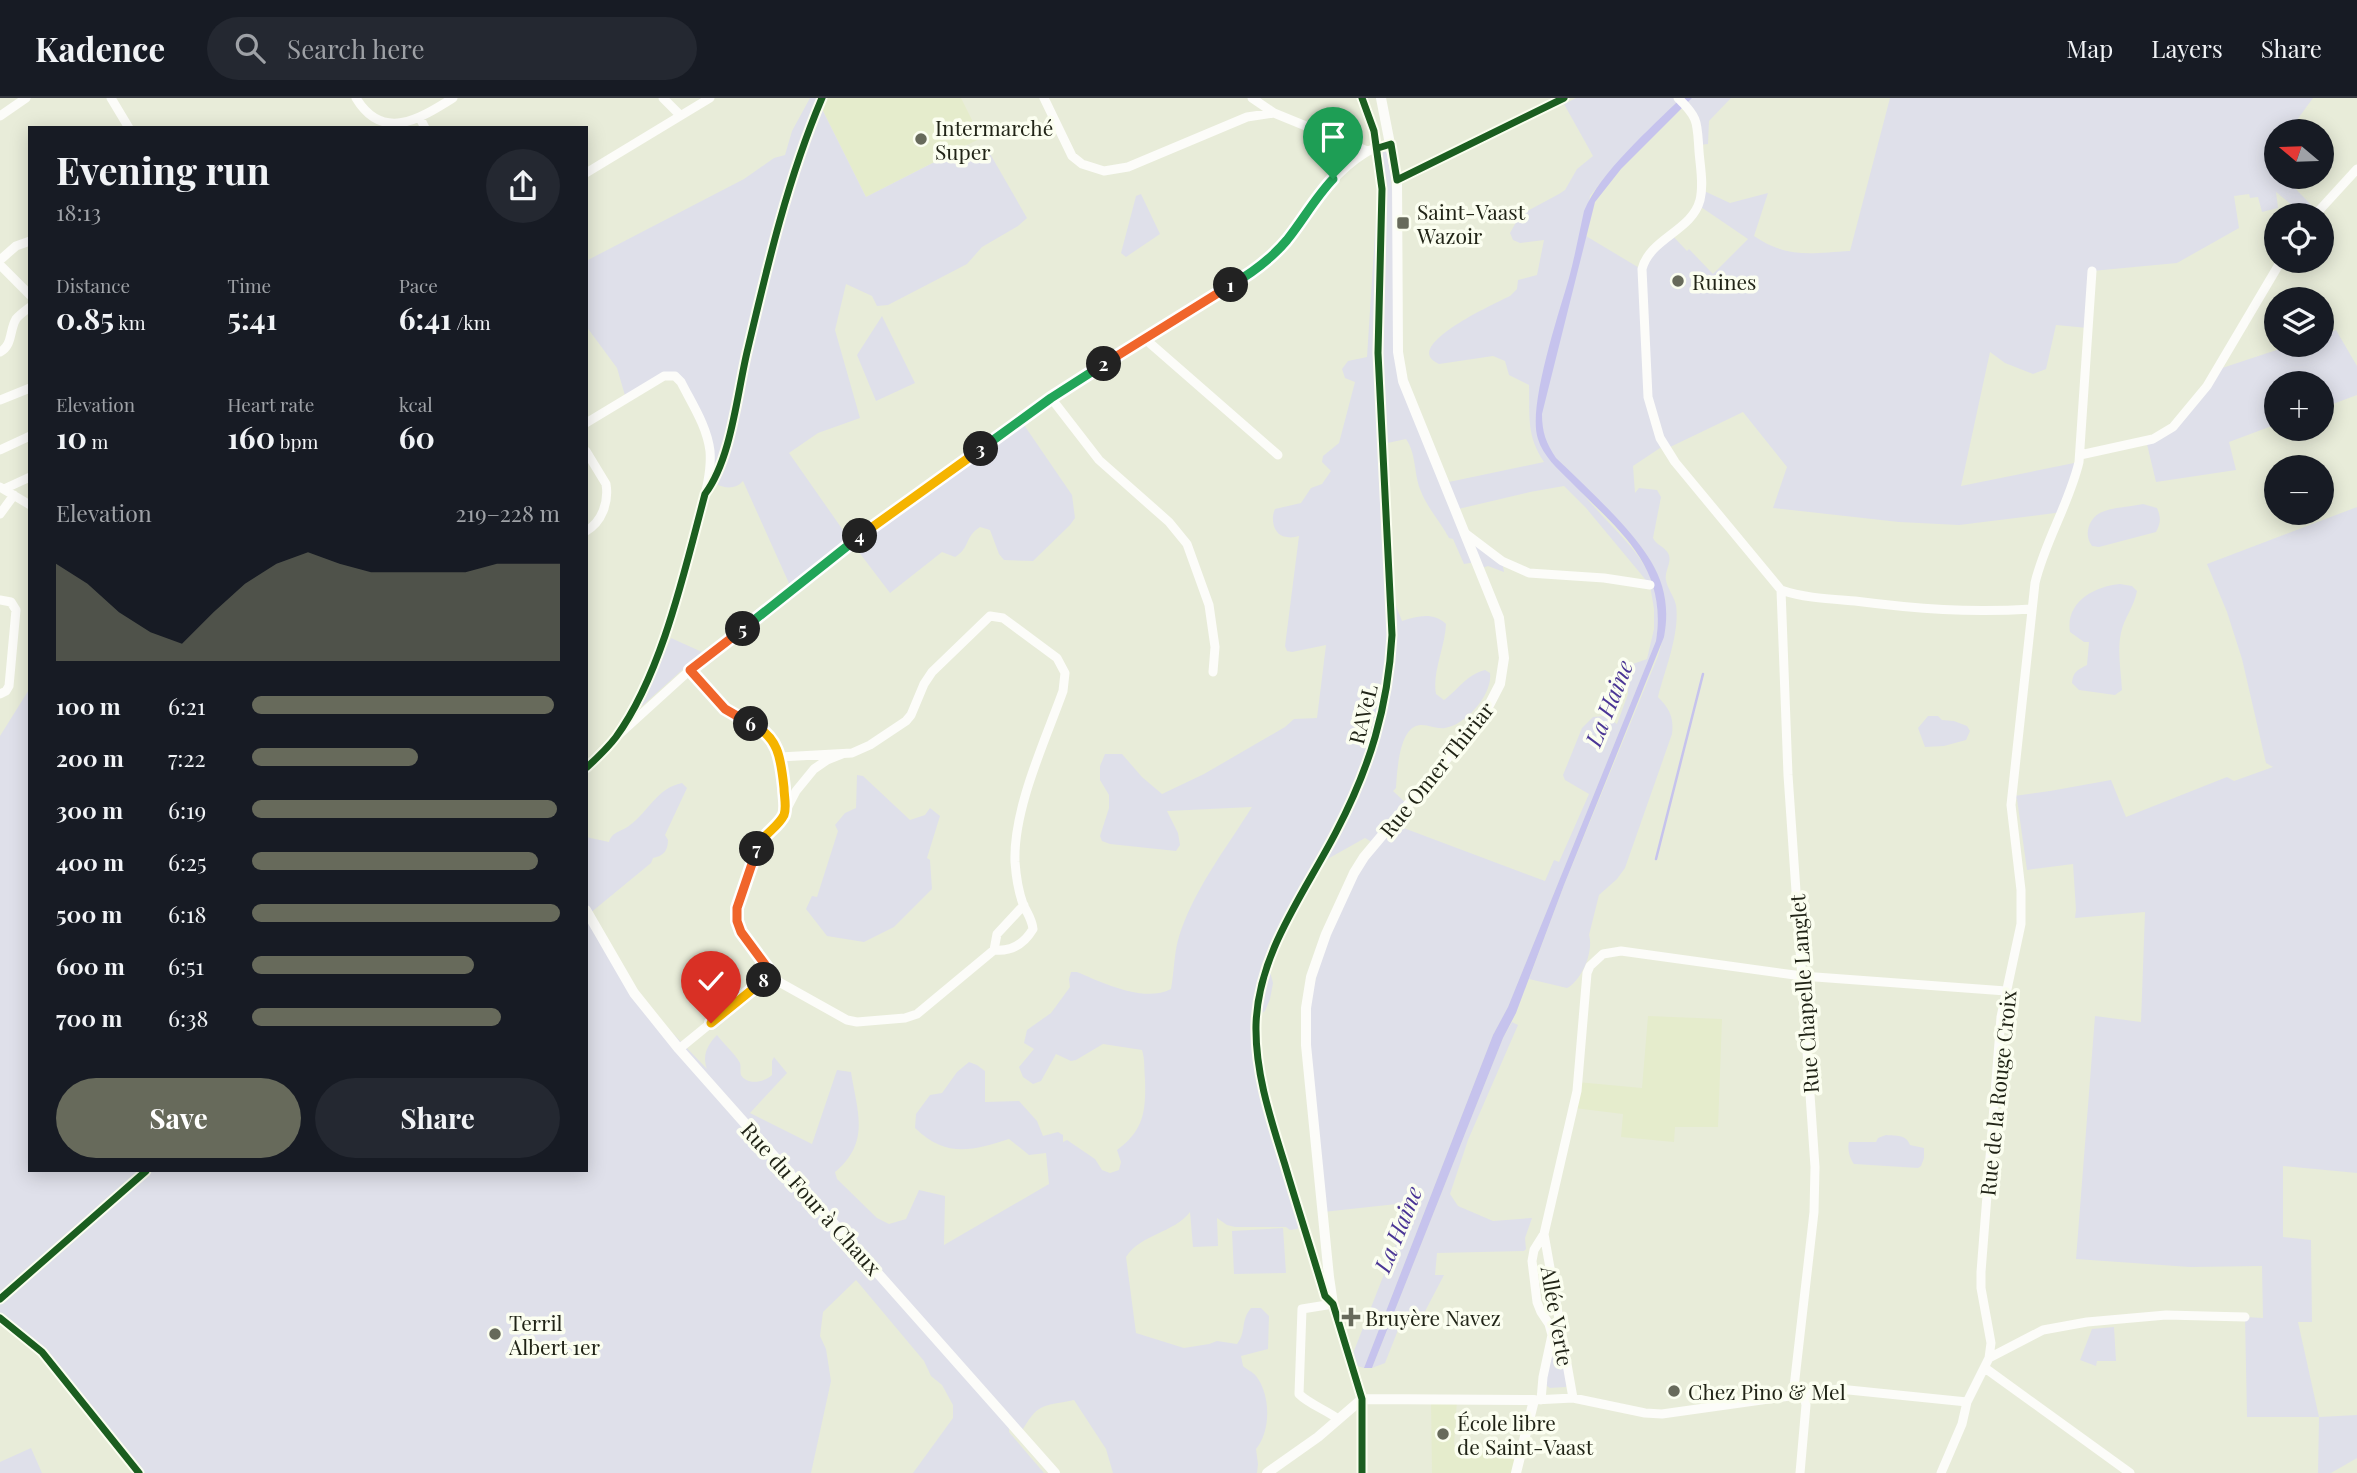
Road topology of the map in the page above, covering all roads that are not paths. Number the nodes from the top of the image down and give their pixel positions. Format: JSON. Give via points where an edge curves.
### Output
{"nodes":[{"id":1,"x":26,"y":98,"type":"edge"},
{"id":2,"x":111,"y":98,"type":"edge"},
{"id":3,"x":356,"y":98,"type":"edge"},
{"id":4,"x":453,"y":98,"type":"edge"},
{"id":5,"x":663,"y":98,"type":"edge"},
{"id":6,"x":710,"y":98,"type":"edge"},
{"id":7,"x":1044,"y":98,"type":"edge"},
{"id":8,"x":1252,"y":98,"type":"edge"},
{"id":9,"x":1381,"y":98,"type":"edge"},
{"id":10,"x":1564,"y":98,"type":"edge"},
{"id":11,"x":1678,"y":98,"type":"edge"},
{"id":12,"x":1274,"y":113,"type":"junction"},
{"id":13,"x":680,"y":115,"type":"junction"},
{"id":14,"x":0,"y":116,"type":"edge"},
{"id":15,"x":420,"y":118,"type":"junction"},
{"id":16,"x":128,"y":126,"type":"edge"},
{"id":17,"x":424,"y":126,"type":"edge"},
{"id":18,"x":1391,"y":144,"type":"junction"},
{"id":19,"x":1367,"y":151,"type":"junction"},
{"id":20,"x":2357,"y":169,"type":"edge"},
{"id":21,"x":588,"y":172,"type":"edge"},
{"id":22,"x":1397,"y":180,"type":"junction"},
{"id":23,"x":2326,"y":203,"type":"edge"},
{"id":24,"x":28,"y":242,"type":"edge"},
{"id":25,"x":0,"y":263,"type":"edge"},
{"id":26,"x":2092,"y":271,"type":"dead end"},
{"id":27,"x":2274,"y":273,"type":"edge"},
{"id":28,"x":28,"y":293,"type":"edge"},
{"id":29,"x":28,"y":309,"type":"edge"},
{"id":30,"x":1144,"y":338,"type":"junction"},
{"id":31,"x":0,"y":352,"type":"edge"},
{"id":32,"x":28,"y":389,"type":"edge"},
{"id":33,"x":1051,"y":398,"type":"junction"},
{"id":34,"x":0,"y":400,"type":"edge"},
{"id":35,"x":588,"y":422,"type":"edge"},
{"id":36,"x":28,"y":437,"type":"edge"},
{"id":37,"x":0,"y":450,"type":"edge"},
{"id":38,"x":588,"y":455,"type":"edge"},
{"id":39,"x":1278,"y":455,"type":"dead end"},
{"id":40,"x":2080,"y":455,"type":"junction"},
{"id":41,"x":28,"y":478,"type":"edge"},
{"id":42,"x":2,"y":488,"type":"edge"},
{"id":43,"x":13,"y":495,"type":"junction"},
{"id":44,"x":28,"y":504,"type":"edge"},
{"id":45,"x":0,"y":514,"type":"edge"},
{"id":46,"x":588,"y":530,"type":"edge"},
{"id":47,"x":1464,"y":532,"type":"junction"},
{"id":48,"x":1650,"y":585,"type":"dead end"},
{"id":49,"x":1780,"y":590,"type":"junction"},
{"id":50,"x":0,"y":600,"type":"edge"},
{"id":51,"x":2032,"y":609,"type":"junction"},
{"id":52,"x":690,"y":670,"type":"junction"},
{"id":53,"x":1213,"y":672,"type":"dead end"},
{"id":54,"x":0,"y":694,"type":"edge"},
{"id":55,"x":614,"y":739,"type":"junction"},
{"id":56,"x":842,"y":754,"type":"junction"},
{"id":57,"x":780,"y":758,"type":"junction"},
{"id":58,"x":588,"y":766,"type":"edge"},
{"id":59,"x":786,"y":811,"type":"junction"},
{"id":60,"x":1024,"y":905,"type":"junction"},
{"id":61,"x":588,"y":913,"type":"edge"},
{"id":62,"x":995,"y":950,"type":"junction"},
{"id":63,"x":772,"y":974,"type":"junction"},
{"id":64,"x":1802,"y":976,"type":"junction"},
{"id":65,"x":2006,"y":991,"type":"junction"},
{"id":66,"x":680,"y":1049,"type":"junction"},
{"id":67,"x":145,"y":1172,"type":"edge"},
{"id":68,"x":1544,"y":1234,"type":"junction"},
{"id":69,"x":0,"y":1299,"type":"edge"},
{"id":70,"x":1334,"y":1304,"type":"junction"},
{"id":71,"x":2245,"y":1317,"type":"dead end"},
{"id":72,"x":0,"y":1318,"type":"edge"},
{"id":73,"x":1989,"y":1358,"type":"junction"},
{"id":74,"x":1985,"y":1368,"type":"junction"},
{"id":75,"x":1804,"y":1395,"type":"junction"},
{"id":76,"x":1793,"y":1396,"type":"junction"},
{"id":77,"x":1573,"y":1398,"type":"junction"},
{"id":78,"x":1362,"y":1399,"type":"junction"},
{"id":79,"x":1537,"y":1400,"type":"junction"},
{"id":80,"x":1967,"y":1402,"type":"junction"},
{"id":81,"x":1338,"y":1419,"type":"junction"},
{"id":82,"x":139,"y":1473,"type":"edge"},
{"id":83,"x":1055,"y":1473,"type":"edge"},
{"id":84,"x":1267,"y":1473,"type":"edge"},
{"id":85,"x":1516,"y":1473,"type":"edge"},
{"id":86,"x":1800,"y":1473,"type":"edge"},
{"id":87,"x":1941,"y":1473,"type":"edge"},
{"id":88,"x":2130,"y":1473,"type":"edge"}],
"edges":[{"from":1,"to":14,"type":"street"},
{"from":2,"to":16,"type":"street"},
{"from":3,"to":15,"type":"street","via":[[378,119],[399,123]]},
{"from":4,"to":15,"type":"street"},
{"from":5,"to":13,"type":"street"},
{"from":6,"to":13,"type":"street"},
{"from":7,"to":12,"type":"street","via":[[1072,156],[1104,171],[1128,167],[1247,117]]},
{"from":8,"to":12,"type":"street"},
{"from":9,"to":18,"type":"street","name":"Rue Omer Thiriar"},
{"from":10,"to":22,"type":"street"},
{"from":11,"to":49,"type":"street","via":[[1693,113],[1697,126],[1700,198],[1685,223],[1649,253],[1642,269],[1650,410],[1663,446]]},
{"from":12,"to":19,"type":"street"},
{"from":13,"to":21,"type":"street"},
{"from":15,"to":17,"type":"street"},
{"from":18,"to":19,"type":"street"},
{"from":18,"to":22,"type":"street","name":"Rue Omer Thiriar"},
{"from":19,"to":30,"type":"street","via":[[1322,190],[1265,263]]},
{"from":20,"to":23,"type":"street"},
{"from":22,"to":47,"type":"street","name":"Rue Omer Thiriar","via":[[1401,371]]},
{"from":24,"to":25,"type":"street","via":[[16,246]]},
{"from":25,"to":28,"type":"street"},
{"from":26,"to":40,"type":"street","name":"Rue de la Rouge Croix"},
{"from":27,"to":40,"type":"street","via":[[2207,386],[2173,427],[2153,439]]},
{"from":29,"to":31,"type":"street","via":[[16,318],[9,343]]},
{"from":30,"to":33,"type":"street"},
{"from":30,"to":39,"type":"street"},
{"from":32,"to":34,"type":"street"},
{"from":33,"to":52,"type":"street","via":[[888,515]]},
{"from":33,"to":53,"type":"street","via":[[1108,470],[1169,522],[1187,544],[1209,605]]},
{"from":35,"to":55,"type":"street","via":[[664,376],[675,376],[707,434],[710,454],[692,542],[668,624],[638,698]]},
{"from":36,"to":37,"type":"street"},
{"from":38,"to":46,"type":"street","via":[[607,491],[598,522]]},
{"from":40,"to":51,"type":"street","name":"Rue de la Rouge Croix","via":[[2074,484],[2039,568]]},
{"from":41,"to":42,"type":"street"},
{"from":42,"to":43,"type":"street"},
{"from":43,"to":44,"type":"street"},
{"from":43,"to":45,"type":"street"},
{"from":47,"to":48,"type":"street","via":[[1502,561],[1529,573]]},
{"from":47,"to":70,"type":"street","name":"Rue Omer Thiriar","via":[[1502,628],[1500,684],[1485,713],[1354,873],[1326,934],[1307,993],[1306,1045]]},
{"from":49,"to":51,"type":"street","via":[[1934,611]]},
{"from":49,"to":64,"type":"street","name":"Rue Chapelle Langlet"},
{"from":50,"to":54,"type":"street","via":[[11,602],[16,610],[9,686]]},
{"from":51,"to":65,"type":"street","name":"Rue de la Rouge Croix","via":[[2011,805],[2021,924]]},
{"from":52,"to":55,"type":"street"},
{"from":52,"to":57,"type":"street","via":[[730,713],[765,731]]},
{"from":55,"to":58,"type":"street"},
{"from":56,"to":57,"type":"street"},
{"from":56,"to":59,"type":"street","via":[[814,769]]},
{"from":56,"to":60,"type":"street","via":[[858,751],[906,721],[932,673],[990,616],[1003,618],[1057,658],[1065,682],[1017,830],[1016,876]]},
{"from":57,"to":59,"type":"street"},
{"from":59,"to":63,"type":"street","via":[[759,843],[736,915],[741,932]]},
{"from":60,"to":62,"type":"street","via":[[997,934]]},
{"from":60,"to":62,"type":"street","via":[[1032,924],[1030,934],[1012,949]]},
{"from":61,"to":66,"type":"street","name":"Rue du Four à Chaux","via":[[634,993]]},
{"from":62,"to":63,"type":"street","via":[[917,1014],[905,1018],[847,1020]]},
{"from":63,"to":66,"type":"street"},
{"from":64,"to":65,"type":"street"},
{"from":64,"to":68,"type":"street","name":"Allée Verte","via":[[1621,951],[1603,954],[1590,966],[1573,1110]]},
{"from":64,"to":76,"type":"street","name":"Rue Chapelle Langlet","via":[[1815,1167]]},
{"from":65,"to":73,"type":"street","name":"Rue de la Rouge Croix","via":[[1981,1272]]},
{"from":66,"to":83,"type":"street","name":"Rue du Four à Chaux"},
{"from":67,"to":69,"type":"street"},
{"from":68,"to":77,"type":"street","name":"Allée Verte"},
{"from":68,"to":79,"type":"street","name":"Allée Verte","via":[[1534,1250],[1532,1271],[1538,1307],[1552,1335]]},
{"from":70,"to":78,"type":"street","name":"Rue Omer Thiriar"},
{"from":70,"to":81,"type":"street","via":[[1302,1309],[1299,1394]]},
{"from":71,"to":73,"type":"street","via":[[2166,1315],[2087,1322],[2043,1331]]},
{"from":72,"to":82,"type":"street","via":[[42,1352]]},
{"from":73,"to":74,"type":"street","name":"Rue de la Rouge Croix"},
{"from":74,"to":80,"type":"street","name":"Rue de la Rouge Croix"},
{"from":74,"to":88,"type":"street"},
{"from":75,"to":76,"type":"street"},
{"from":75,"to":80,"type":"street","via":[[1844,1389]]},
{"from":75,"to":86,"type":"street"},
{"from":76,"to":77,"type":"street","via":[[1662,1414]]},
{"from":77,"to":79,"type":"street"},
{"from":78,"to":79,"type":"street"},
{"from":78,"to":81,"type":"street"},
{"from":79,"to":85,"type":"street"},
{"from":80,"to":87,"type":"street","name":"Rue de la Rouge Croix"},
{"from":81,"to":84,"type":"street"}]}
